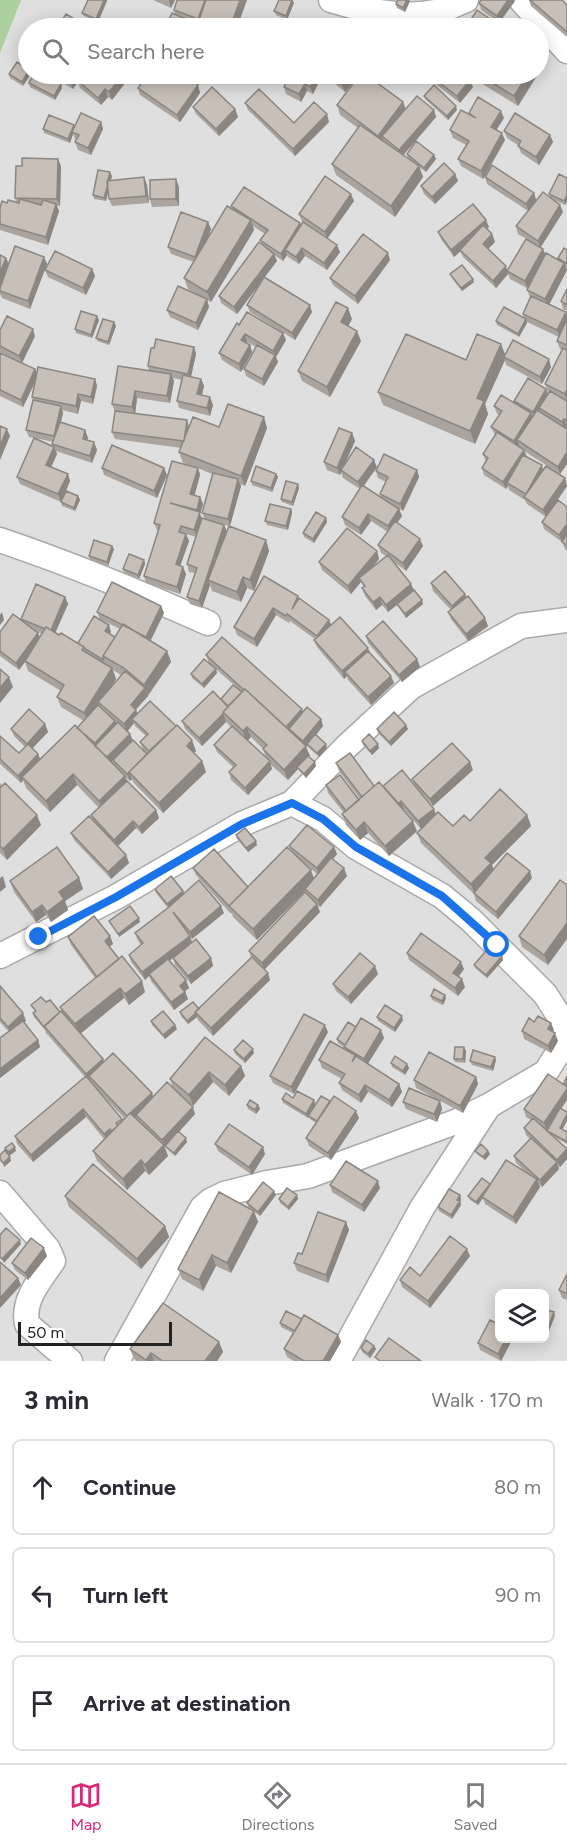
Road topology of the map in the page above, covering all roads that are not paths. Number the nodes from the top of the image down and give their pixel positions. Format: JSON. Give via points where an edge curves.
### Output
{"nodes":[{"id":1,"x":331,"y":0,"type":"edge"},
{"id":2,"x":466,"y":0,"type":"edge"},
{"id":3,"x":521,"y":0,"type":"edge"},
{"id":4,"x":537,"y":18,"type":"edge"},
{"id":5,"x":549,"y":31,"type":"edge"},
{"id":6,"x":567,"y":51,"type":"edge"},
{"id":7,"x":0,"y":540,"type":"edge"},
{"id":8,"x":567,"y":620,"type":"edge"},
{"id":9,"x":208,"y":623,"type":"dead end"},
{"id":10,"x":292,"y":803,"type":"junction"},
{"id":11,"x":0,"y":956,"type":"edge"},
{"id":12,"x":562,"y":1054,"type":"edge"},
{"id":13,"x":490,"y":1105,"type":"junction"},
{"id":14,"x":0,"y":1193,"type":"edge"},
{"id":15,"x":70,"y":1361,"type":"edge"},
{"id":16,"x":117,"y":1361,"type":"edge"},
{"id":17,"x":338,"y":1361,"type":"edge"}],
"edges":[{"from":1,"to":2,"type":"street","via":[[406,15],[436,12]]},
{"from":3,"to":4,"type":"street"},
{"from":5,"to":6,"type":"street"},
{"from":7,"to":9,"type":"street","via":[[127,586]]},
{"from":8,"to":10,"type":"street","via":[[521,626],[411,687]]},
{"from":10,"to":11,"type":"street","via":[[242,824],[116,897]]},
{"from":10,"to":12,"type":"street","via":[[323,819],[356,847],[442,896],[471,920],[556,1011],[564,1035]]},
{"from":12,"to":13,"type":"street","via":[[546,1072]]},
{"from":13,"to":16,"type":"street","via":[[458,1121],[308,1176],[267,1182],[210,1201],[202,1208]]},
{"from":13,"to":17,"type":"street","via":[[422,1208]]},
{"from":14,"to":15,"type":"street","via":[[48,1249],[53,1261],[27,1302],[27,1324]]}]}
